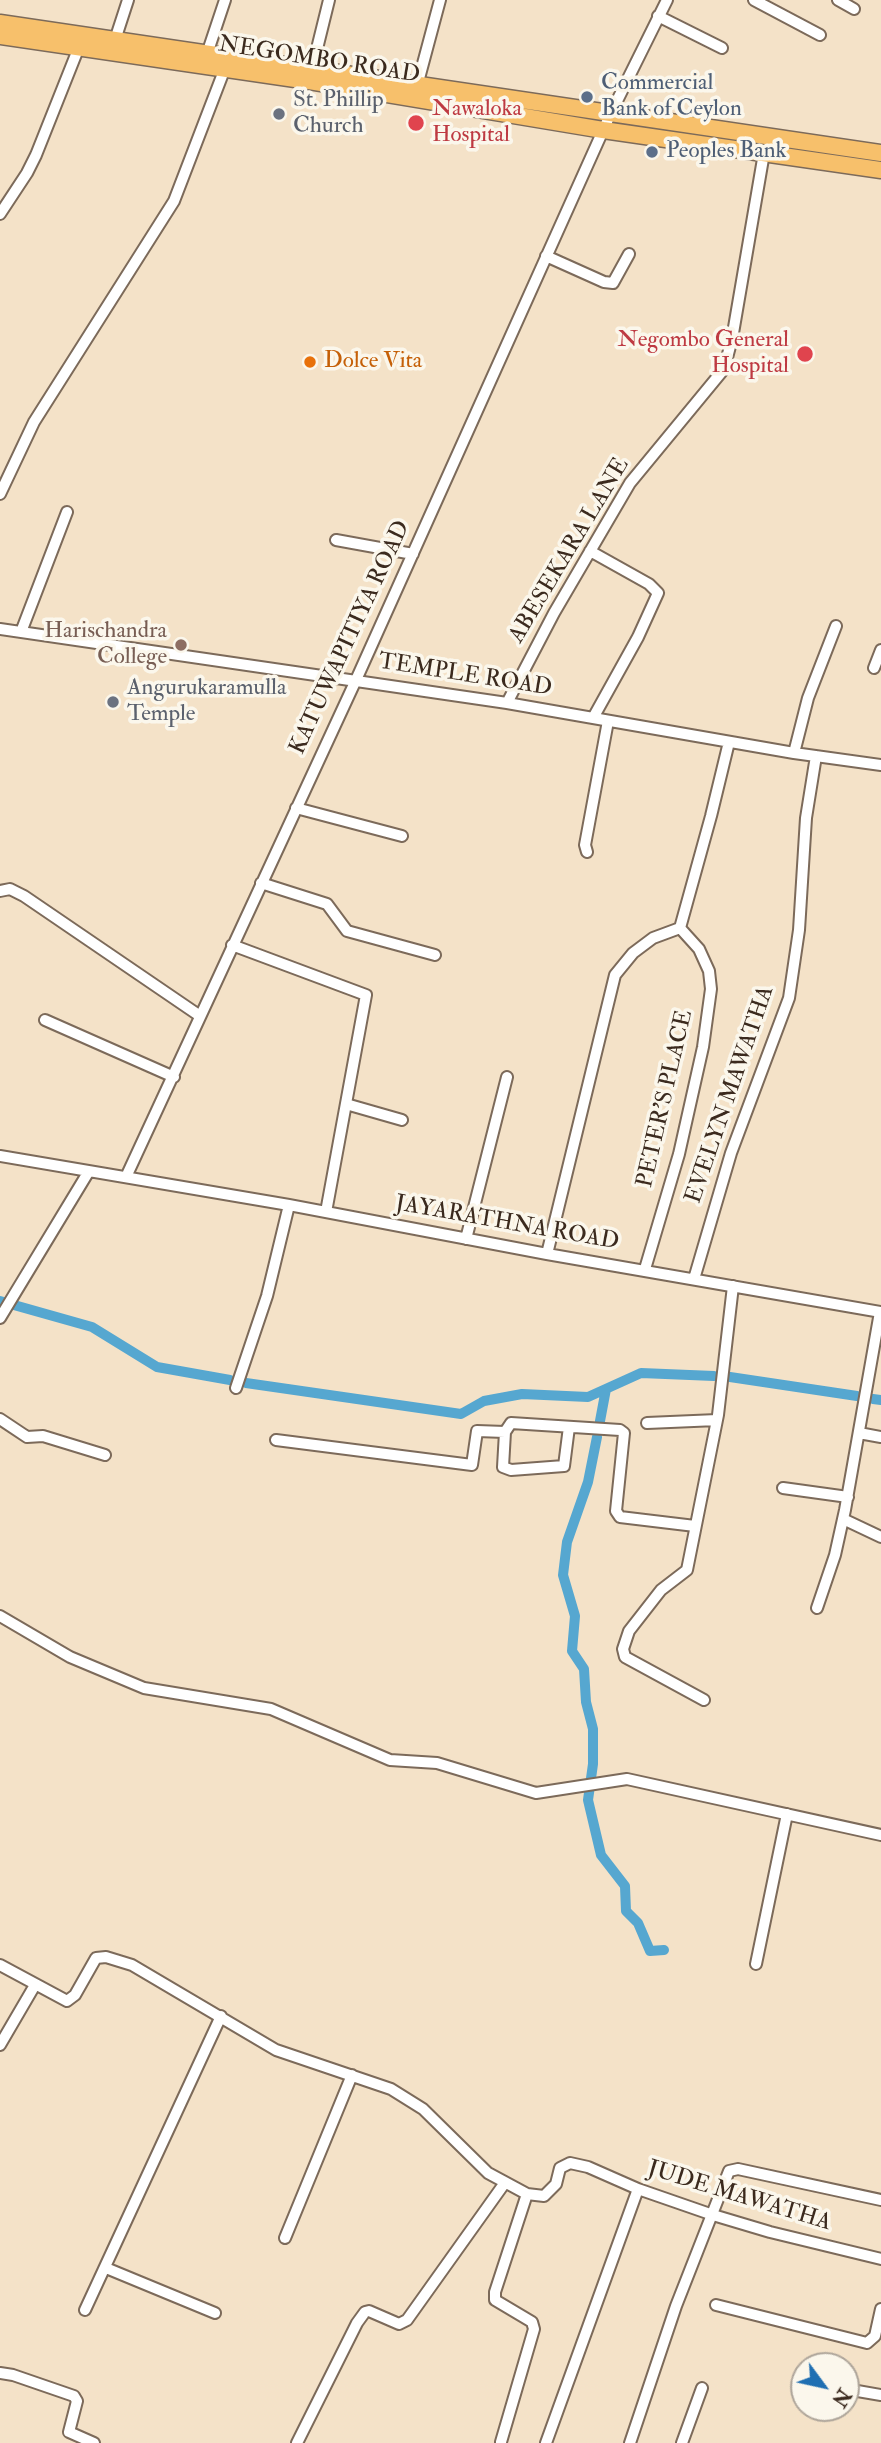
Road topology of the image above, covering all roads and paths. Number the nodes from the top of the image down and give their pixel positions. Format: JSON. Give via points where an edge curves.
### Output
{"nodes":[{"id":1,"x":128,"y":0,"type":"edge"},
{"id":2,"x":225,"y":0,"type":"edge"},
{"id":3,"x":329,"y":0,"type":"edge"},
{"id":4,"x":440,"y":0,"type":"edge"},
{"id":5,"x":667,"y":0,"type":"edge"},
{"id":6,"x":754,"y":0,"type":"edge"},
{"id":7,"x":838,"y":0,"type":"edge"},
{"id":8,"x":854,"y":9,"type":"dead end"},
{"id":9,"x":657,"y":16,"type":"junction"},
{"id":10,"x":0,"y":23,"type":"edge"},
{"id":11,"x":820,"y":35,"type":"dead end"},
{"id":12,"x":0,"y":36,"type":"edge"},
{"id":13,"x":115,"y":40,"type":"junction"},
{"id":14,"x":79,"y":47,"type":"junction"},
{"id":15,"x":722,"y":47,"type":"dead end"},
{"id":16,"x":206,"y":54,"type":"junction"},
{"id":17,"x":227,"y":63,"type":"junction"},
{"id":18,"x":312,"y":69,"type":"junction"},
{"id":19,"x":417,"y":86,"type":"junction"},
{"id":20,"x":610,"y":115,"type":"junction"},
{"id":21,"x":603,"y":130,"type":"junction"},
{"id":22,"x":764,"y":153,"type":"junction"},
{"id":23,"x":881,"y":153,"type":"edge"},
{"id":24,"x":881,"y":170,"type":"edge"},
{"id":25,"x":0,"y":214,"type":"edge"},
{"id":26,"x":629,"y":254,"type":"dead end"},
{"id":27,"x":546,"y":256,"type":"junction"},
{"id":28,"x":0,"y":494,"type":"edge"},
{"id":29,"x":68,"y":512,"type":"dead end"},
{"id":30,"x":336,"y":540,"type":"dead end"},
{"id":31,"x":590,"y":551,"type":"junction"},
{"id":32,"x":413,"y":554,"type":"junction"},
{"id":33,"x":836,"y":626,"type":"dead end"},
{"id":34,"x":0,"y":629,"type":"edge"},
{"id":35,"x":21,"y":632,"type":"junction"},
{"id":36,"x":881,"y":650,"type":"edge"},
{"id":37,"x":874,"y":668,"type":"dead end"},
{"id":38,"x":356,"y":680,"type":"junction"},
{"id":39,"x":507,"y":703,"type":"junction"},
{"id":40,"x":593,"y":718,"type":"junction"},
{"id":41,"x":608,"y":721,"type":"junction"},
{"id":42,"x":729,"y":742,"type":"junction"},
{"id":43,"x":794,"y":752,"type":"junction"},
{"id":44,"x":816,"y":756,"type":"junction"},
{"id":45,"x":881,"y":765,"type":"edge"},
{"id":46,"x":296,"y":808,"type":"junction"},
{"id":47,"x":402,"y":836,"type":"dead end"},
{"id":48,"x":587,"y":852,"type":"dead end"},
{"id":49,"x":261,"y":883,"type":"junction"},
{"id":50,"x":0,"y":891,"type":"edge"},
{"id":51,"x":680,"y":928,"type":"junction"},
{"id":52,"x":232,"y":945,"type":"junction"},
{"id":53,"x":435,"y":955,"type":"dead end"},
{"id":54,"x":200,"y":1016,"type":"junction"},
{"id":55,"x":45,"y":1020,"type":"dead end"},
{"id":56,"x":174,"y":1077,"type":"junction"},
{"id":57,"x":507,"y":1077,"type":"dead end"},
{"id":58,"x":346,"y":1104,"type":"junction"},
{"id":59,"x":402,"y":1120,"type":"dead end"},
{"id":60,"x":0,"y":1156,"type":"edge"},
{"id":61,"x":89,"y":1171,"type":"junction"},
{"id":62,"x":126,"y":1177,"type":"junction"},
{"id":63,"x":289,"y":1205,"type":"junction"},
{"id":64,"x":326,"y":1212,"type":"junction"},
{"id":65,"x":466,"y":1239,"type":"junction"},
{"id":66,"x":547,"y":1254,"type":"junction"},
{"id":67,"x":645,"y":1269,"type":"junction"},
{"id":68,"x":694,"y":1279,"type":"junction"},
{"id":69,"x":733,"y":1286,"type":"junction"},
{"id":70,"x":881,"y":1312,"type":"edge"},
{"id":71,"x":0,"y":1318,"type":"edge"},
{"id":72,"x":878,"y":1348,"type":"edge"},
{"id":73,"x":236,"y":1388,"type":"dead end"},
{"id":74,"x":0,"y":1419,"type":"edge"},
{"id":75,"x":717,"y":1420,"type":"junction"},
{"id":76,"x":647,"y":1423,"type":"dead end"},
{"id":77,"x":569,"y":1427,"type":"junction"},
{"id":78,"x":505,"y":1432,"type":"junction"},
{"id":79,"x":859,"y":1433,"type":"junction"},
{"id":80,"x":881,"y":1437,"type":"edge"},
{"id":81,"x":276,"y":1440,"type":"dead end"},
{"id":82,"x":105,"y":1455,"type":"dead end"},
{"id":83,"x":783,"y":1488,"type":"dead end"},
{"id":84,"x":848,"y":1497,"type":"junction"},
{"id":85,"x":843,"y":1519,"type":"junction"},
{"id":86,"x":695,"y":1525,"type":"junction"},
{"id":87,"x":881,"y":1537,"type":"edge"},
{"id":88,"x":817,"y":1608,"type":"dead end"},
{"id":89,"x":0,"y":1616,"type":"edge"},
{"id":90,"x":704,"y":1700,"type":"dead end"},
{"id":91,"x":787,"y":1814,"type":"junction"},
{"id":92,"x":881,"y":1835,"type":"edge"},
{"id":93,"x":756,"y":1964,"type":"dead end"},
{"id":94,"x":0,"y":1965,"type":"edge"},
{"id":95,"x":36,"y":1985,"type":"junction"},
{"id":96,"x":221,"y":2016,"type":"junction"},
{"id":97,"x":0,"y":2045,"type":"edge"},
{"id":98,"x":352,"y":2076,"type":"junction"},
{"id":99,"x":504,"y":2184,"type":"junction"},
{"id":100,"x":638,"y":2189,"type":"junction"},
{"id":101,"x":527,"y":2194,"type":"junction"},
{"id":102,"x":881,"y":2200,"type":"edge"},
{"id":103,"x":713,"y":2215,"type":"junction"},
{"id":104,"x":285,"y":2238,"type":"dead end"},
{"id":105,"x":881,"y":2259,"type":"edge"},
{"id":106,"x":106,"y":2268,"type":"junction"},
{"id":107,"x":716,"y":2305,"type":"dead end"},
{"id":108,"x":85,"y":2309,"type":"dead end"},
{"id":109,"x":881,"y":2309,"type":"edge"},
{"id":110,"x":215,"y":2313,"type":"dead end"},
{"id":111,"x":0,"y":2372,"type":"edge"},
{"id":112,"x":702,"y":2388,"type":"dead end"},
{"id":113,"x":860,"y":2391,"type":"edge"},
{"id":114,"x":881,"y":2395,"type":"edge"},
{"id":115,"x":501,"y":2442,"type":"edge"},
{"id":116,"x":94,"y":2443,"type":"edge"},
{"id":117,"x":297,"y":2443,"type":"edge"},
{"id":118,"x":546,"y":2443,"type":"edge"},
{"id":119,"x":630,"y":2443,"type":"edge"},
{"id":120,"x":682,"y":2443,"type":"edge"}],
"edges":[{"from":1,"to":13,"type":"street"},
{"from":2,"to":16,"type":"street"},
{"from":3,"to":18,"type":"street"},
{"from":4,"to":19,"type":"street"},
{"from":5,"to":9,"type":"street","name":"KATUWAPITIYA ROAD"},
{"from":6,"to":11,"type":"street"},
{"from":7,"to":8,"type":"street"},
{"from":9,"to":15,"type":"street"},
{"from":9,"to":20,"type":"street","name":"KATUWAPITIYA ROAD"},
{"from":10,"to":13,"type":"highway","name":"NEGOMBO ROAD"},
{"from":12,"to":14,"type":"highway","name":"NEGOMBO ROAD"},
{"from":13,"to":16,"type":"highway","name":"NEGOMBO ROAD"},
{"from":14,"to":17,"type":"highway","name":"NEGOMBO ROAD"},
{"from":14,"to":25,"type":"street","via":[[36,155]]},
{"from":16,"to":17,"type":"highway","name":"NEGOMBO ROAD"},
{"from":17,"to":18,"type":"highway","name":"NEGOMBO ROAD"},
{"from":17,"to":21,"type":"highway","name":"NEGOMBO ROAD"},
{"from":17,"to":28,"type":"street","via":[[174,201],[33,422]]},
{"from":18,"to":19,"type":"highway","name":"NEGOMBO ROAD"},
{"from":19,"to":20,"type":"highway","name":"NEGOMBO ROAD"},
{"from":20,"to":21,"type":"street","name":"KATUWAPITIYA ROAD"},
{"from":20,"to":23,"type":"highway","name":"NEGOMBO ROAD"},
{"from":21,"to":22,"type":"highway","name":"NEGOMBO ROAD"},
{"from":21,"to":27,"type":"street","name":"KATUWAPITIYA ROAD"},
{"from":22,"to":24,"type":"highway","name":"NEGOMBO ROAD"},
{"from":22,"to":31,"type":"street","name":"ABESEKARA LANE","via":[[724,369],[630,483]]},
{"from":26,"to":27,"type":"street","via":[[613,282]]},
{"from":27,"to":32,"type":"street","name":"KATUWAPITIYA ROAD"},
{"from":29,"to":35,"type":"street"},
{"from":30,"to":32,"type":"street"},
{"from":31,"to":39,"type":"street","name":"ABESEKARA LANE"},
{"from":31,"to":40,"type":"street","via":[[659,593]]},
{"from":32,"to":38,"type":"street","name":"KATUWAPITIYA ROAD"},
{"from":33,"to":43,"type":"street","via":[[808,698]]},
{"from":34,"to":35,"type":"street","name":"TEMPLE ROAD"},
{"from":35,"to":38,"type":"street","name":"TEMPLE ROAD"},
{"from":36,"to":37,"type":"street"},
{"from":38,"to":39,"type":"street","name":"TEMPLE ROAD"},
{"from":38,"to":46,"type":"street","name":"KATUWAPITIYA ROAD"},
{"from":39,"to":40,"type":"street","name":"TEMPLE ROAD"},
{"from":40,"to":41,"type":"street","name":"TEMPLE ROAD"},
{"from":41,"to":42,"type":"street","name":"TEMPLE ROAD"},
{"from":41,"to":48,"type":"street"},
{"from":42,"to":43,"type":"street","name":"TEMPLE ROAD"},
{"from":42,"to":51,"type":"street"},
{"from":43,"to":44,"type":"street","name":"TEMPLE ROAD"},
{"from":44,"to":45,"type":"street","name":"TEMPLE ROAD"},
{"from":44,"to":68,"type":"street","name":"EVELYN MAWATHA","via":[[789,998],[731,1153]]},
{"from":46,"to":47,"type":"street"},
{"from":46,"to":49,"type":"street","name":"KATUWAPITIYA ROAD"},
{"from":49,"to":52,"type":"street","name":"KATUWAPITIYA ROAD"},
{"from":49,"to":53,"type":"street","via":[[327,904],[347,930]]},
{"from":50,"to":54,"type":"street","via":[[9,889],[24,896]]},
{"from":51,"to":66,"type":"street","via":[[653,938],[615,975]]},
{"from":51,"to":67,"type":"street","name":"PETER'S PLACE","via":[[699,949],[709,971],[710,989],[703,1047],[679,1154]]},
{"from":52,"to":54,"type":"street","name":"KATUWAPITIYA ROAD"},
{"from":52,"to":58,"type":"street","via":[[366,995]]},
{"from":54,"to":56,"type":"street","name":"KATUWAPITIYA ROAD"},
{"from":55,"to":56,"type":"street"},
{"from":56,"to":62,"type":"street","name":"KATUWAPITIYA ROAD"},
{"from":57,"to":65,"type":"street"},
{"from":58,"to":59,"type":"street"},
{"from":58,"to":64,"type":"street"},
{"from":60,"to":61,"type":"street","name":"JAYARATHNA ROAD"},
{"from":61,"to":62,"type":"street","name":"JAYARATHNA ROAD"},
{"from":61,"to":71,"type":"street"},
{"from":62,"to":63,"type":"street","name":"JAYARATHNA ROAD"},
{"from":63,"to":64,"type":"street","name":"JAYARATHNA ROAD"},
{"from":63,"to":73,"type":"street","via":[[267,1296]]},
{"from":64,"to":65,"type":"street","name":"JAYARATHNA ROAD"},
{"from":65,"to":66,"type":"street","name":"JAYARATHNA ROAD"},
{"from":66,"to":67,"type":"street","name":"JAYARATHNA ROAD"},
{"from":67,"to":68,"type":"street","name":"JAYARATHNA ROAD"},
{"from":68,"to":69,"type":"street","name":"JAYARATHNA ROAD"},
{"from":69,"to":70,"type":"street","name":"JAYARATHNA ROAD"},
{"from":69,"to":75,"type":"street"},
{"from":70,"to":72,"type":"street"},
{"from":72,"to":79,"type":"street"},
{"from":74,"to":82,"type":"street","via":[[27,1437],[43,1436]]},
{"from":75,"to":76,"type":"street"},
{"from":75,"to":86,"type":"street"},
{"from":77,"to":78,"type":"street","via":[[511,1423]]},
{"from":77,"to":78,"type":"street","via":[[564,1466],[506,1470]]},
{"from":77,"to":86,"type":"street","via":[[624,1433],[616,1511],[620,1517]]},
{"from":78,"to":81,"type":"street","via":[[477,1431],[472,1465]]},
{"from":79,"to":80,"type":"street"},
{"from":79,"to":84,"type":"street"},
{"from":83,"to":84,"type":"street"},
{"from":84,"to":85,"type":"street"},
{"from":85,"to":87,"type":"street"},
{"from":85,"to":88,"type":"street"},
{"from":86,"to":90,"type":"street","via":[[687,1570],[661,1590],[629,1632],[623,1649],[625,1657]]},
{"from":89,"to":91,"type":"street","via":[[70,1657],[144,1688],[271,1709],[390,1760],[437,1763],[536,1793],[627,1779]]},
{"from":91,"to":92,"type":"street"},
{"from":91,"to":93,"type":"street"},
{"from":94,"to":95,"type":"street"},
{"from":95,"to":96,"type":"street","via":[[67,2001],[96,1958],[106,1957],[132,1965]]},
{"from":95,"to":97,"type":"street"},
{"from":96,"to":98,"type":"street","via":[[276,2050]]},
{"from":96,"to":106,"type":"street"},
{"from":98,"to":99,"type":"street","via":[[391,2090],[423,2109]]},
{"from":98,"to":104,"type":"street"},
{"from":99,"to":101,"type":"street"},
{"from":99,"to":117,"type":"street","via":[[407,2320],[399,2325],[365,2312]]},
{"from":100,"to":101,"type":"street","name":"JUDE MAWATHA","via":[[569,2163],[560,2168],[556,2184],[544,2196]]},
{"from":100,"to":103,"type":"street","name":"JUDE MAWATHA"},
{"from":100,"to":118,"type":"street"},
{"from":101,"to":115,"type":"street","via":[[495,2292],[495,2300],[532,2322],[534,2329]]},
{"from":102,"to":103,"type":"street","via":[[738,2169],[729,2171]]},
{"from":103,"to":105,"type":"street","name":"JUDE MAWATHA"},
{"from":103,"to":119,"type":"street","via":[[676,2306]]},
{"from":106,"to":108,"type":"street"},
{"from":106,"to":110,"type":"street"},
{"from":107,"to":109,"type":"street","via":[[867,2343],[875,2336]]},
{"from":111,"to":116,"type":"street","via":[[74,2396],[69,2432]]},
{"from":112,"to":120,"type":"street"},
{"from":113,"to":114,"type":"street"}]}
